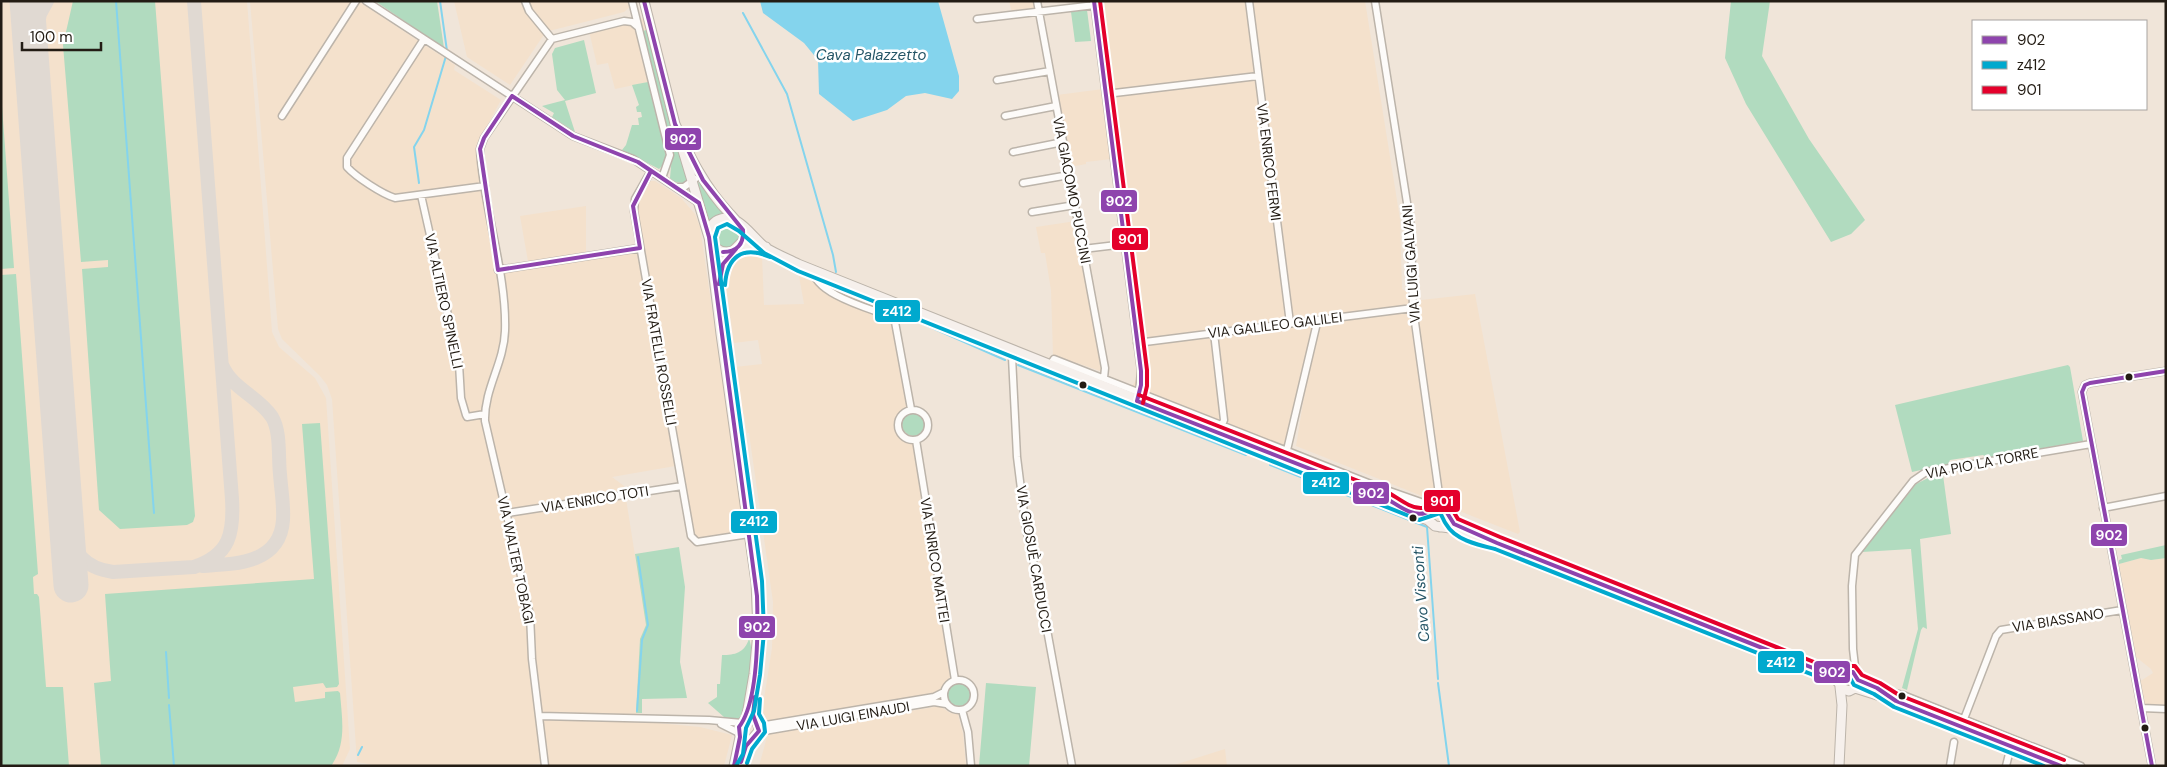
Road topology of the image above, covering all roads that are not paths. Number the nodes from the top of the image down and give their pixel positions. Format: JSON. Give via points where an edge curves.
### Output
{"nodes":[{"id":1,"x":356,"y":1,"type":"edge"},
{"id":2,"x":366,"y":1,"type":"edge"},
{"id":3,"x":525,"y":1,"type":"edge"},
{"id":4,"x":632,"y":1,"type":"edge"},
{"id":5,"x":644,"y":1,"type":"edge"},
{"id":6,"x":1037,"y":1,"type":"edge"},
{"id":7,"x":1249,"y":1,"type":"edge"},
{"id":8,"x":1375,"y":1,"type":"edge"},
{"id":9,"x":1095,"y":3,"type":"edge"},
{"id":10,"x":634,"y":11,"type":"junction"},
{"id":11,"x":1039,"y":12,"type":"junction"},
{"id":12,"x":977,"y":19,"type":"dead end"},
{"id":13,"x":624,"y":21,"type":"junction"},
{"id":14,"x":650,"y":27,"type":"junction"},
{"id":15,"x":638,"y":28,"type":"junction"},
{"id":16,"x":424,"y":39,"type":"junction"},
{"id":17,"x":552,"y":39,"type":"junction"},
{"id":18,"x":1050,"y":71,"type":"junction"},
{"id":19,"x":1258,"y":76,"type":"junction"},
{"id":20,"x":997,"y":80,"type":"dead end"},
{"id":21,"x":1106,"y":94,"type":"junction"},
{"id":22,"x":512,"y":96,"type":"junction"},
{"id":23,"x":1056,"y":106,"type":"junction"},
{"id":24,"x":282,"y":116,"type":"dead end"},
{"id":25,"x":1005,"y":116,"type":"dead end"},
{"id":26,"x":675,"y":124,"type":"junction"},
{"id":27,"x":1063,"y":142,"type":"junction"},
{"id":28,"x":1013,"y":152,"type":"dead end"},
{"id":29,"x":651,"y":171,"type":"junction"},
{"id":30,"x":1069,"y":174,"type":"junction"},
{"id":31,"x":662,"y":178,"type":"junction"},
{"id":32,"x":703,"y":180,"type":"junction"},
{"id":33,"x":691,"y":181,"type":"junction"},
{"id":34,"x":1023,"y":183,"type":"dead end"},
{"id":35,"x":486,"y":186,"type":"junction"},
{"id":36,"x":676,"y":187,"type":"junction"},
{"id":37,"x":421,"y":195,"type":"junction"},
{"id":38,"x":699,"y":203,"type":"junction"},
{"id":39,"x":1075,"y":205,"type":"junction"},
{"id":40,"x":1032,"y":212,"type":"dead end"},
{"id":41,"x":738,"y":222,"type":"junction"},
{"id":42,"x":709,"y":237,"type":"junction"},
{"id":43,"x":1125,"y":244,"type":"junction"},
{"id":44,"x":640,"y":248,"type":"junction"},
{"id":45,"x":766,"y":248,"type":"junction"},
{"id":46,"x":736,"y":249,"type":"junction"},
{"id":47,"x":1083,"y":249,"type":"junction"},
{"id":48,"x":498,"y":270,"type":"junction"},
{"id":49,"x":813,"y":270,"type":"junction"},
{"id":50,"x":1412,"y":308,"type":"junction"},
{"id":51,"x":1315,"y":320,"type":"junction"},
{"id":52,"x":1290,"y":323,"type":"junction"},
{"id":53,"x":1214,"y":333,"type":"junction"},
{"id":54,"x":1138,"y":343,"type":"junction"},
{"id":55,"x":1014,"y":351,"type":"junction"},
{"id":56,"x":1141,"y":371,"type":"junction"},
{"id":57,"x":2166,"y":371,"type":"edge"},
{"id":58,"x":1102,"y":382,"type":"junction"},
{"id":59,"x":1127,"y":387,"type":"junction"},
{"id":60,"x":1138,"y":396,"type":"junction"},
{"id":61,"x":911,"y":409,"type":"junction"},
{"id":62,"x":485,"y":414,"type":"junction"},
{"id":63,"x":1222,"y":425,"type":"junction"},
{"id":64,"x":916,"y":440,"type":"junction"},
{"id":65,"x":2091,"y":444,"type":"junction"},
{"id":66,"x":1287,"y":450,"type":"junction"},
{"id":67,"x":682,"y":486,"type":"junction"},
{"id":68,"x":2166,"y":496,"type":"edge"},
{"id":69,"x":1400,"y":506,"type":"junction"},
{"id":70,"x":1437,"y":508,"type":"junction"},
{"id":71,"x":2103,"y":508,"type":"junction"},
{"id":72,"x":507,"y":513,"type":"junction"},
{"id":73,"x":1452,"y":522,"type":"junction"},
{"id":74,"x":1431,"y":523,"type":"junction"},
{"id":75,"x":1440,"y":527,"type":"junction"},
{"id":76,"x":749,"y":534,"type":"junction"},
{"id":77,"x":1477,"y":538,"type":"junction"},
{"id":78,"x":2122,"y":610,"type":"junction"},
{"id":79,"x":1853,"y":649,"type":"junction"},
{"id":80,"x":1841,"y":679,"type":"junction"},
{"id":81,"x":955,"y":680,"type":"junction"},
{"id":82,"x":1855,"y":683,"type":"junction"},
{"id":83,"x":1877,"y":688,"type":"junction"},
{"id":84,"x":944,"y":692,"type":"junction"},
{"id":85,"x":1896,"y":701,"type":"junction"},
{"id":86,"x":946,"y":704,"type":"junction"},
{"id":87,"x":1842,"y":705,"type":"junction"},
{"id":88,"x":2142,"y":708,"type":"junction"},
{"id":89,"x":2166,"y":709,"type":"edge"},
{"id":90,"x":962,"y":710,"type":"junction"},
{"id":91,"x":539,"y":716,"type":"junction"},
{"id":92,"x":1964,"y":719,"type":"junction"},
{"id":93,"x":713,"y":720,"type":"junction"},
{"id":94,"x":743,"y":722,"type":"junction"},
{"id":95,"x":756,"y":729,"type":"junction"},
{"id":96,"x":740,"y":734,"type":"junction"},
{"id":97,"x":1954,"y":742,"type":"dead end"},
{"id":98,"x":2012,"y":746,"type":"junction"},
{"id":99,"x":737,"y":752,"type":"junction"},
{"id":100,"x":545,"y":766,"type":"edge"},
{"id":101,"x":730,"y":766,"type":"edge"},
{"id":102,"x":734,"y":766,"type":"edge"},
{"id":103,"x":740,"y":766,"type":"edge"},
{"id":104,"x":971,"y":766,"type":"edge"},
{"id":105,"x":1072,"y":766,"type":"edge"},
{"id":106,"x":1839,"y":766,"type":"edge"},
{"id":107,"x":1950,"y":766,"type":"edge"},
{"id":108,"x":2006,"y":766,"type":"edge"},
{"id":109,"x":2062,"y":766,"type":"edge"},
{"id":110,"x":2081,"y":766,"type":"edge"},
{"id":111,"x":2152,"y":766,"type":"edge"}],
"edges":[{"from":1,"to":24,"type":"street"},
{"from":2,"to":16,"type":"street"},
{"from":3,"to":17,"type":"street","via":[[528,11]]},
{"from":4,"to":10,"type":"street"},
{"from":5,"to":14,"type":"main road"},
{"from":6,"to":11,"type":"street","name":"VIA GIACOMO PUCCINI"},
{"from":7,"to":19,"type":"street","name":"VIA ENRICO FERMI"},
{"from":8,"to":50,"type":"street","name":"VIA LUIGI GALVANI","via":[[1411,228]]},
{"from":9,"to":11,"type":"street"},
{"from":9,"to":21,"type":"street"},
{"from":10,"to":13,"type":"street"},
{"from":10,"to":15,"type":"street"},
{"from":11,"to":12,"type":"street"},
{"from":11,"to":18,"type":"street","name":"VIA GIACOMO PUCCINI"},
{"from":13,"to":15,"type":"street","via":[[632,22]]},
{"from":13,"to":17,"type":"street"},
{"from":14,"to":15,"type":"street"},
{"from":14,"to":26,"type":"main road"},
{"from":15,"to":31,"type":"street","via":[[670,155]]},
{"from":16,"to":22,"type":"street"},
{"from":16,"to":37,"type":"street","via":[[346,158],[349,170],[388,195],[395,198]]},
{"from":17,"to":22,"type":"street"},
{"from":18,"to":20,"type":"street"},
{"from":18,"to":23,"type":"street","name":"VIA GIACOMO PUCCINI"},
{"from":19,"to":21,"type":"street"},
{"from":19,"to":52,"type":"street","name":"VIA ENRICO FERMI"},
{"from":21,"to":43,"type":"street"},
{"from":22,"to":29,"type":"street","via":[[573,136],[628,156]]},
{"from":22,"to":35,"type":"street","via":[[481,145]]},
{"from":23,"to":25,"type":"street"},
{"from":23,"to":27,"type":"street","name":"VIA GIACOMO PUCCINI"},
{"from":26,"to":32,"type":"main road"},
{"from":26,"to":33,"type":"main road"},
{"from":27,"to":28,"type":"street"},
{"from":27,"to":30,"type":"street","name":"VIA GIACOMO PUCCINI"},
{"from":29,"to":31,"type":"street"},
{"from":29,"to":44,"type":"street","name":"VIA FRATELLI ROSSELLI","via":[[633,206]]},
{"from":30,"to":34,"type":"street"},
{"from":30,"to":39,"type":"street","name":"VIA GIACOMO PUCCINI"},
{"from":31,"to":36,"type":"street"},
{"from":32,"to":33,"type":"street"},
{"from":32,"to":41,"type":"main road"},
{"from":33,"to":36,"type":"street","via":[[684,187]]},
{"from":33,"to":38,"type":"main road"},
{"from":35,"to":37,"type":"street"},
{"from":35,"to":48,"type":"street"},
{"from":36,"to":38,"type":"street"},
{"from":37,"to":62,"type":"street","name":"VIA ALTIERO SPINELLI","via":[[459,364],[466,417]]},
{"from":38,"to":42,"type":"main road"},
{"from":39,"to":40,"type":"street"},
{"from":39,"to":47,"type":"street","name":"VIA GIACOMO PUCCINI"},
{"from":41,"to":42,"type":"main road","via":[[729,218],[718,220],[710,228]]},
{"from":41,"to":45,"type":"main road"},
{"from":41,"to":46,"type":"main road","via":[[744,236]]},
{"from":42,"to":46,"type":"main road","via":[[720,251]]},
{"from":42,"to":76,"type":"main road"},
{"from":43,"to":47,"type":"street"},
{"from":43,"to":54,"type":"street"},
{"from":44,"to":48,"type":"street"},
{"from":44,"to":67,"type":"street","name":"VIA FRATELLI ROSSELLI"},
{"from":45,"to":46,"type":"main road"},
{"from":45,"to":49,"type":"main road"},
{"from":46,"to":95,"type":"main road","via":[[721,266],[719,286],[760,584],[761,664],[753,706]]},
{"from":47,"to":58,"type":"street","name":"VIA GIACOMO PUCCINI","via":[[1105,368]]},
{"from":48,"to":62,"type":"street","via":[[504,309],[504,339]]},
{"from":49,"to":55,"type":"main road"},
{"from":49,"to":61,"type":"street","via":[[825,288],[895,322]]},
{"from":50,"to":51,"type":"street","name":"VIA GALILEO GALILEI"},
{"from":50,"to":70,"type":"street","name":"VIA LUIGI GALVANI","via":[[1440,498]]},
{"from":51,"to":52,"type":"street","name":"VIA GALILEO GALILEI"},
{"from":51,"to":66,"type":"street"},
{"from":52,"to":53,"type":"street","name":"VIA GALILEO GALILEI"},
{"from":53,"to":54,"type":"street","name":"VIA GALILEO GALILEI"},
{"from":53,"to":63,"type":"street"},
{"from":54,"to":56,"type":"street"},
{"from":55,"to":58,"type":"main road"},
{"from":55,"to":105,"type":"street","name":"VIA GIOSUÈ CARDUCCI","via":[[1014,415],[1026,529]]},
{"from":56,"to":59,"type":"street","via":[[1135,384]]},
{"from":56,"to":60,"type":"street"},
{"from":57,"to":65,"type":"street","via":[[2085,385],[2082,394]]},
{"from":58,"to":59,"type":"street","via":[[1120,389]]},
{"from":58,"to":60,"type":"main road"},
{"from":59,"to":60,"type":"street"},
{"from":60,"to":63,"type":"street"},
{"from":60,"to":69,"type":"main road"},
{"from":61,"to":64,"type":"street","via":[[923,413],[929,424],[924,436]]},
{"from":61,"to":64,"type":"street","via":[[900,416],[898,427],[904,437]]},
{"from":62,"to":72,"type":"street","name":"VIA WALTER TOBAGI"},
{"from":63,"to":66,"type":"street"},
{"from":64,"to":81,"type":"street","name":"VIA ENRICO MATTEI"},
{"from":65,"to":71,"type":"street"},
{"from":65,"to":79,"type":"street","name":"VIA PIO LA TORRE","via":[[1918,476],[1855,555],[1852,578]]},
{"from":66,"to":70,"type":"street"},
{"from":67,"to":72,"type":"street","name":"VIA ENRICO TOTI"},
{"from":67,"to":76,"type":"street","name":"VIA FRATELLI ROSSELLI","via":[[691,536],[696,542]]},
{"from":68,"to":71,"type":"street"},
{"from":69,"to":70,"type":"main road","via":[[1421,514]]},
{"from":69,"to":74,"type":"main road"},
{"from":70,"to":73,"type":"main road","via":[[1448,512]]},
{"from":70,"to":74,"type":"main road","via":[[1429,516]]},
{"from":71,"to":78,"type":"street"},
{"from":72,"to":91,"type":"street","name":"VIA WALTER TOBAGI","via":[[530,615]]},
{"from":73,"to":75,"type":"main road"},
{"from":73,"to":77,"type":"main road"},
{"from":74,"to":75,"type":"main road"},
{"from":75,"to":77,"type":"main road"},
{"from":76,"to":94,"type":"main road","via":[[756,582],[758,632],[752,689]]},
{"from":77,"to":80,"type":"main road","via":[[1497,543]]},
{"from":78,"to":88,"type":"street"},
{"from":78,"to":92,"type":"street","name":"VIA BIASSANO","via":[[2001,630],[1996,634]]},
{"from":79,"to":80,"type":"street","name":"VIA PIO LA TORRE","via":[[1851,661]]},
{"from":79,"to":82,"type":"street","name":"VIA PIO LA TORRE"},
{"from":80,"to":82,"type":"main road","via":[[1851,672]]},
{"from":80,"to":82,"type":"main road","via":[[1845,691]]},
{"from":80,"to":87,"type":"main road"},
{"from":81,"to":84,"type":"street"},
{"from":81,"to":90,"type":"street","via":[[965,681],[974,692],[970,705]]},
{"from":82,"to":83,"type":"main road"},
{"from":82,"to":85,"type":"main road"},
{"from":82,"to":87,"type":"main road"},
{"from":83,"to":85,"type":"main road"},
{"from":83,"to":92,"type":"street"},
{"from":84,"to":86,"type":"street"},
{"from":84,"to":95,"type":"street","name":"VIA LUIGI EINAUDI","via":[[934,697]]},
{"from":85,"to":98,"type":"main road"},
{"from":86,"to":90,"type":"street"},
{"from":86,"to":95,"type":"street","name":"VIA LUIGI EINAUDI","via":[[934,702]]},
{"from":87,"to":106,"type":"main road"},
{"from":88,"to":89,"type":"street"},
{"from":88,"to":111,"type":"street"},
{"from":90,"to":104,"type":"street"},
{"from":91,"to":93,"type":"street"},
{"from":91,"to":100,"type":"street","name":"VIA WALTER TOBAGI"},
{"from":92,"to":110,"type":"street"},
{"from":93,"to":94,"type":"street"},
{"from":93,"to":96,"type":"street"},
{"from":94,"to":95,"type":"main road"},
{"from":94,"to":96,"type":"main road"},
{"from":95,"to":96,"type":"main road","via":[[747,739]]},
{"from":95,"to":103,"type":"main road","via":[[744,750]]},
{"from":96,"to":99,"type":"main road"},
{"from":97,"to":107,"type":"street"},
{"from":98,"to":108,"type":"street"},
{"from":98,"to":109,"type":"main road"},
{"from":99,"to":101,"type":"street"},
{"from":99,"to":102,"type":"main road"}]}
